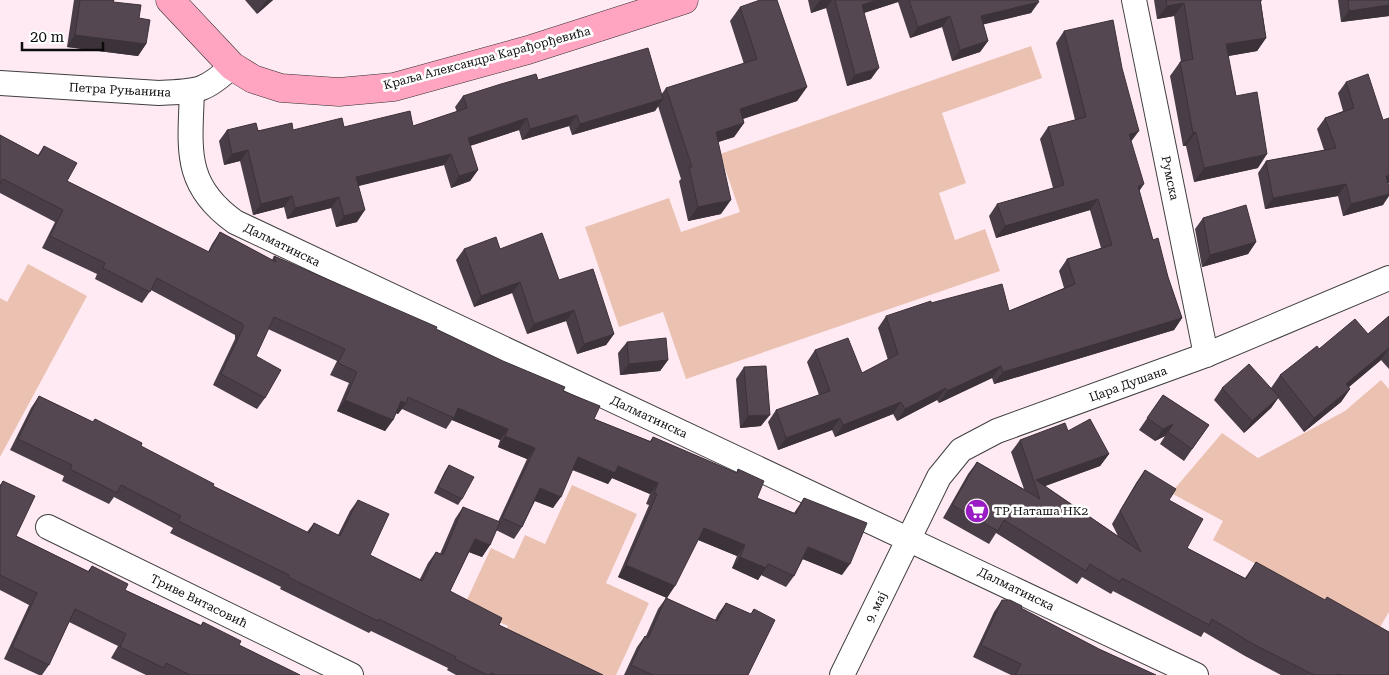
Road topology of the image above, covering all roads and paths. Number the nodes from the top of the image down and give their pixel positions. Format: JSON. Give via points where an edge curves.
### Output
{"nodes":[{"id":1,"x":170,"y":0,"type":"edge"},
{"id":2,"x":684,"y":0,"type":"edge"},
{"id":3,"x":1134,"y":0,"type":"edge"},
{"id":4,"x":232,"y":66,"type":"junction"},
{"id":5,"x":0,"y":83,"type":"edge"},
{"id":6,"x":192,"y":91,"type":"junction"},
{"id":7,"x":1389,"y":278,"type":"edge"},
{"id":8,"x":1206,"y":356,"type":"junction"},
{"id":9,"x":48,"y":527,"type":"dead end"},
{"id":10,"x":909,"y":538,"type":"junction"},
{"id":11,"x":351,"y":675,"type":"edge"},
{"id":12,"x":842,"y":675,"type":"edge"},
{"id":13,"x":1196,"y":675,"type":"edge"}],
"edges":[{"from":1,"to":4,"type":"street","name":"Краља Александра Карађорђевића"},
{"from":2,"to":4,"type":"street","name":"Краља Александра Карађорђевића","via":[[528,50],[394,87],[339,92],[281,88],[253,79]]},
{"from":3,"to":8,"type":"street","name":"Румска"},
{"from":4,"to":6,"type":"street","name":"Петра Руњанина","via":[[214,83]]},
{"from":5,"to":6,"type":"street","name":"Петра Руњанина","via":[[159,93]]},
{"from":6,"to":10,"type":"street","name":"Далматинска","via":[[191,155],[194,172],[211,202],[235,222]]},
{"from":7,"to":8,"type":"street","name":"Цара Душана"},
{"from":8,"to":10,"type":"street","name":"Цара Душана","via":[[997,431],[962,450],[939,477]]},
{"from":9,"to":11,"type":"street","name":"Триве Витасовић"},
{"from":10,"to":12,"type":"street","name":"9. мај"},
{"from":10,"to":13,"type":"street","name":"Далматинска"}]}
